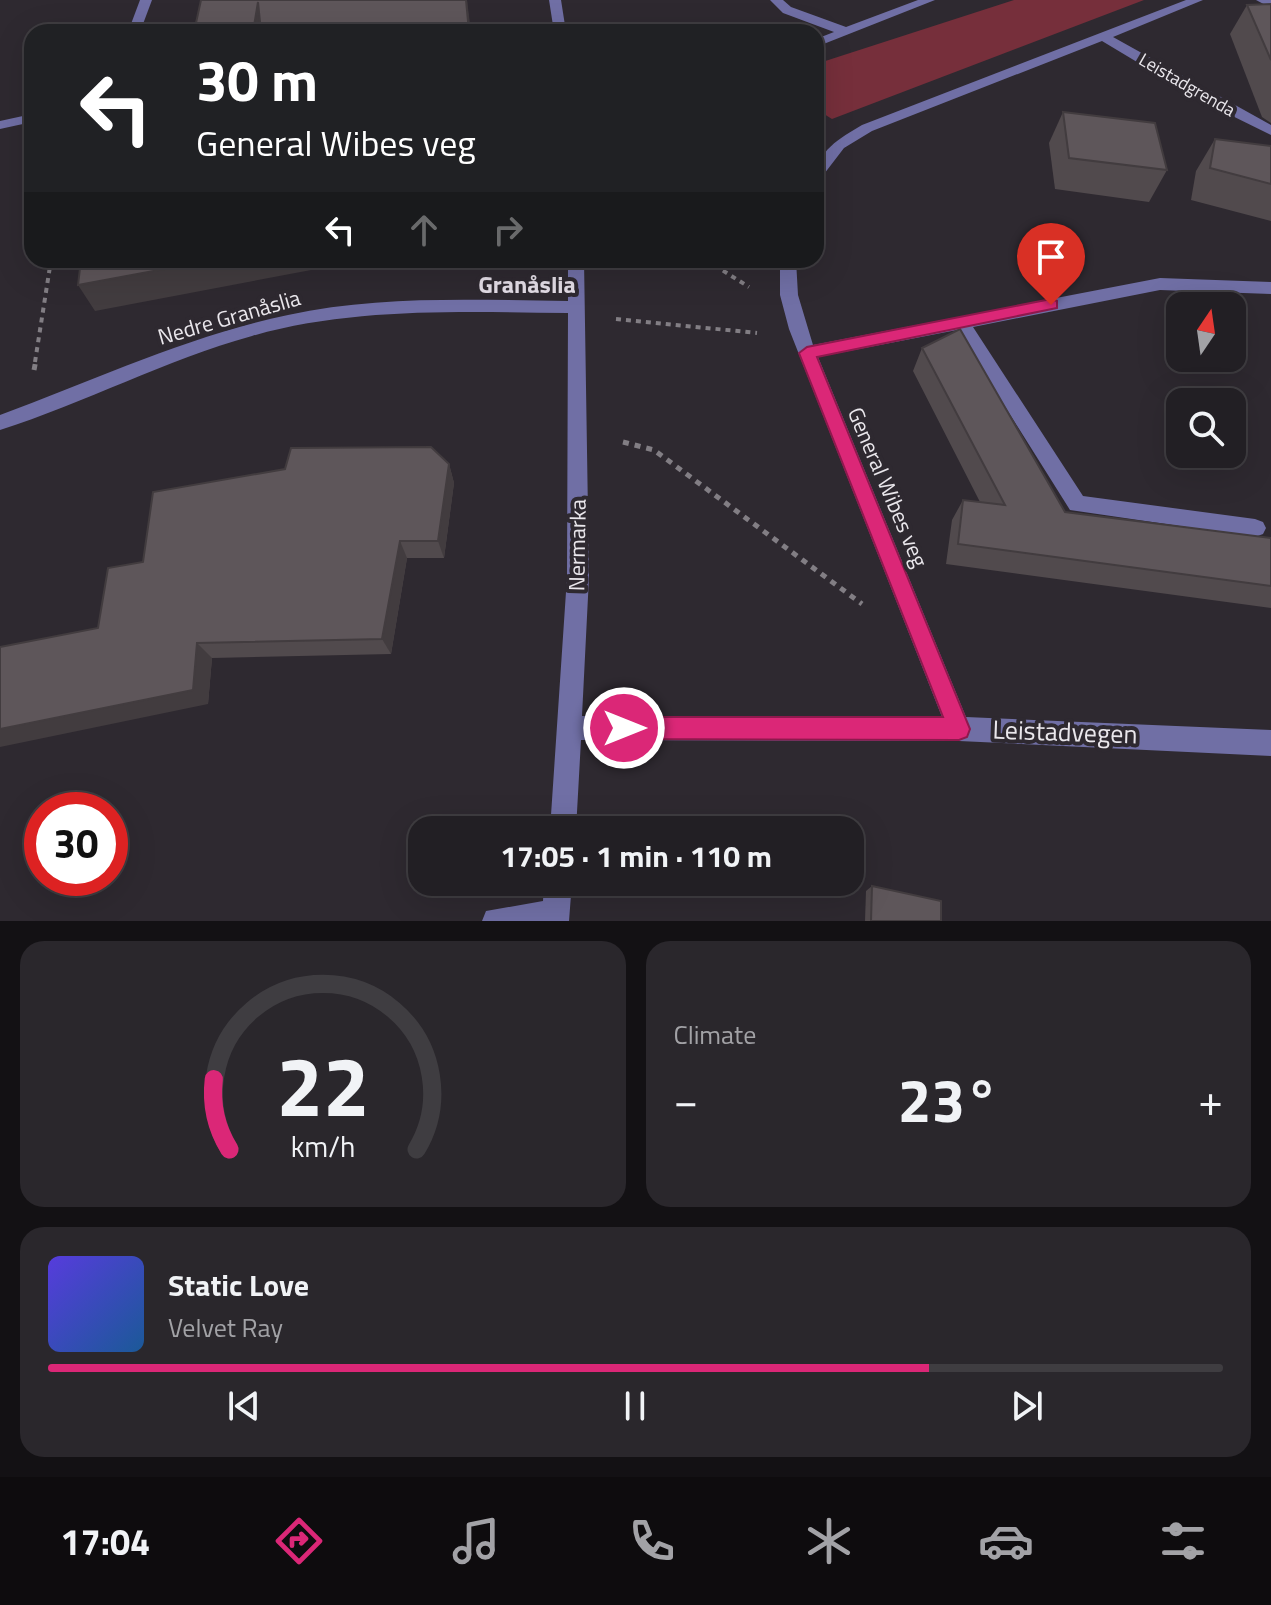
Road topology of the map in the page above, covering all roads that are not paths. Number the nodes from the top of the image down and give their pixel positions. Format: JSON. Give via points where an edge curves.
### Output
{"nodes":[{"id":1,"x":146,"y":0,"type":"edge"},
{"id":2,"x":555,"y":0,"type":"edge"},
{"id":3,"x":776,"y":0,"type":"edge"},
{"id":4,"x":929,"y":0,"type":"edge"},
{"id":5,"x":1197,"y":0,"type":"edge"},
{"id":6,"x":1262,"y":0,"type":"edge"},
{"id":7,"x":1271,"y":4,"type":"edge"},
{"id":8,"x":137,"y":24,"type":"edge"},
{"id":9,"x":559,"y":24,"type":"edge"},
{"id":10,"x":844,"y":31,"type":"junction"},
{"id":11,"x":1104,"y":37,"type":"junction"},
{"id":12,"x":824,"y":40,"type":"edge"},
{"id":13,"x":24,"y":120,"type":"edge"},
{"id":14,"x":0,"y":125,"type":"edge"},
{"id":15,"x":1271,"y":131,"type":"edge"},
{"id":16,"x":824,"y":165,"type":"edge"},
{"id":17,"x":576,"y":268,"type":"edge"},
{"id":18,"x":788,"y":268,"type":"edge"},
{"id":19,"x":1271,"y":288,"type":"edge"},
{"id":20,"x":577,"y":307,"type":"junction"},
{"id":21,"x":962,"y":324,"type":"junction"},
{"id":22,"x":807,"y":353,"type":"junction"},
{"id":23,"x":0,"y":423,"type":"edge"},
{"id":24,"x":1255,"y":528,"type":"dead end"},
{"id":25,"x":571,"y":728,"type":"junction"},
{"id":26,"x":959,"y":729,"type":"junction"},
{"id":27,"x":1271,"y":743,"type":"edge"},
{"id":28,"x":564,"y":816,"type":"edge"},
{"id":29,"x":557,"y":896,"type":"edge"},
{"id":30,"x":555,"y":917,"type":"edge"},
{"id":31,"x":496,"y":921,"type":"edge"}],
"edges":[{"from":1,"to":8,"type":"street"},
{"from":2,"to":9,"type":"street"},
{"from":3,"to":10,"type":"street","via":[[787,10]]},
{"from":4,"to":10,"type":"street"},
{"from":5,"to":11,"type":"street"},
{"from":6,"to":7,"type":"street"},
{"from":10,"to":12,"type":"street"},
{"from":11,"to":15,"type":"street","name":"Leistadgrenda"},
{"from":11,"to":16,"type":"street","via":[[867,128],[839,145]]},
{"from":13,"to":14,"type":"street"},
{"from":17,"to":20,"type":"street","name":"Nermarka"},
{"from":18,"to":22,"type":"street","name":"General Wibes veg","via":[[789,295]]},
{"from":19,"to":21,"type":"street","via":[[1160,284]]},
{"from":20,"to":23,"type":"street","name":"Nedre Granåslia","via":[[385,306],[289,321],[198,348]]},
{"from":20,"to":25,"type":"street","name":"Nermarka","via":[[578,577]]},
{"from":21,"to":22,"type":"street"},
{"from":21,"to":24,"type":"street","via":[[1077,504]]},
{"from":22,"to":26,"type":"street","name":"General Wibes veg"},
{"from":25,"to":26,"type":"street","name":"Leistadvegen"},
{"from":25,"to":28,"type":"street","name":"Nermarka"},
{"from":26,"to":27,"type":"street","name":"Leistadvegen"},
{"from":29,"to":30,"type":"street"},
{"from":30,"to":31,"type":"street"}]}
